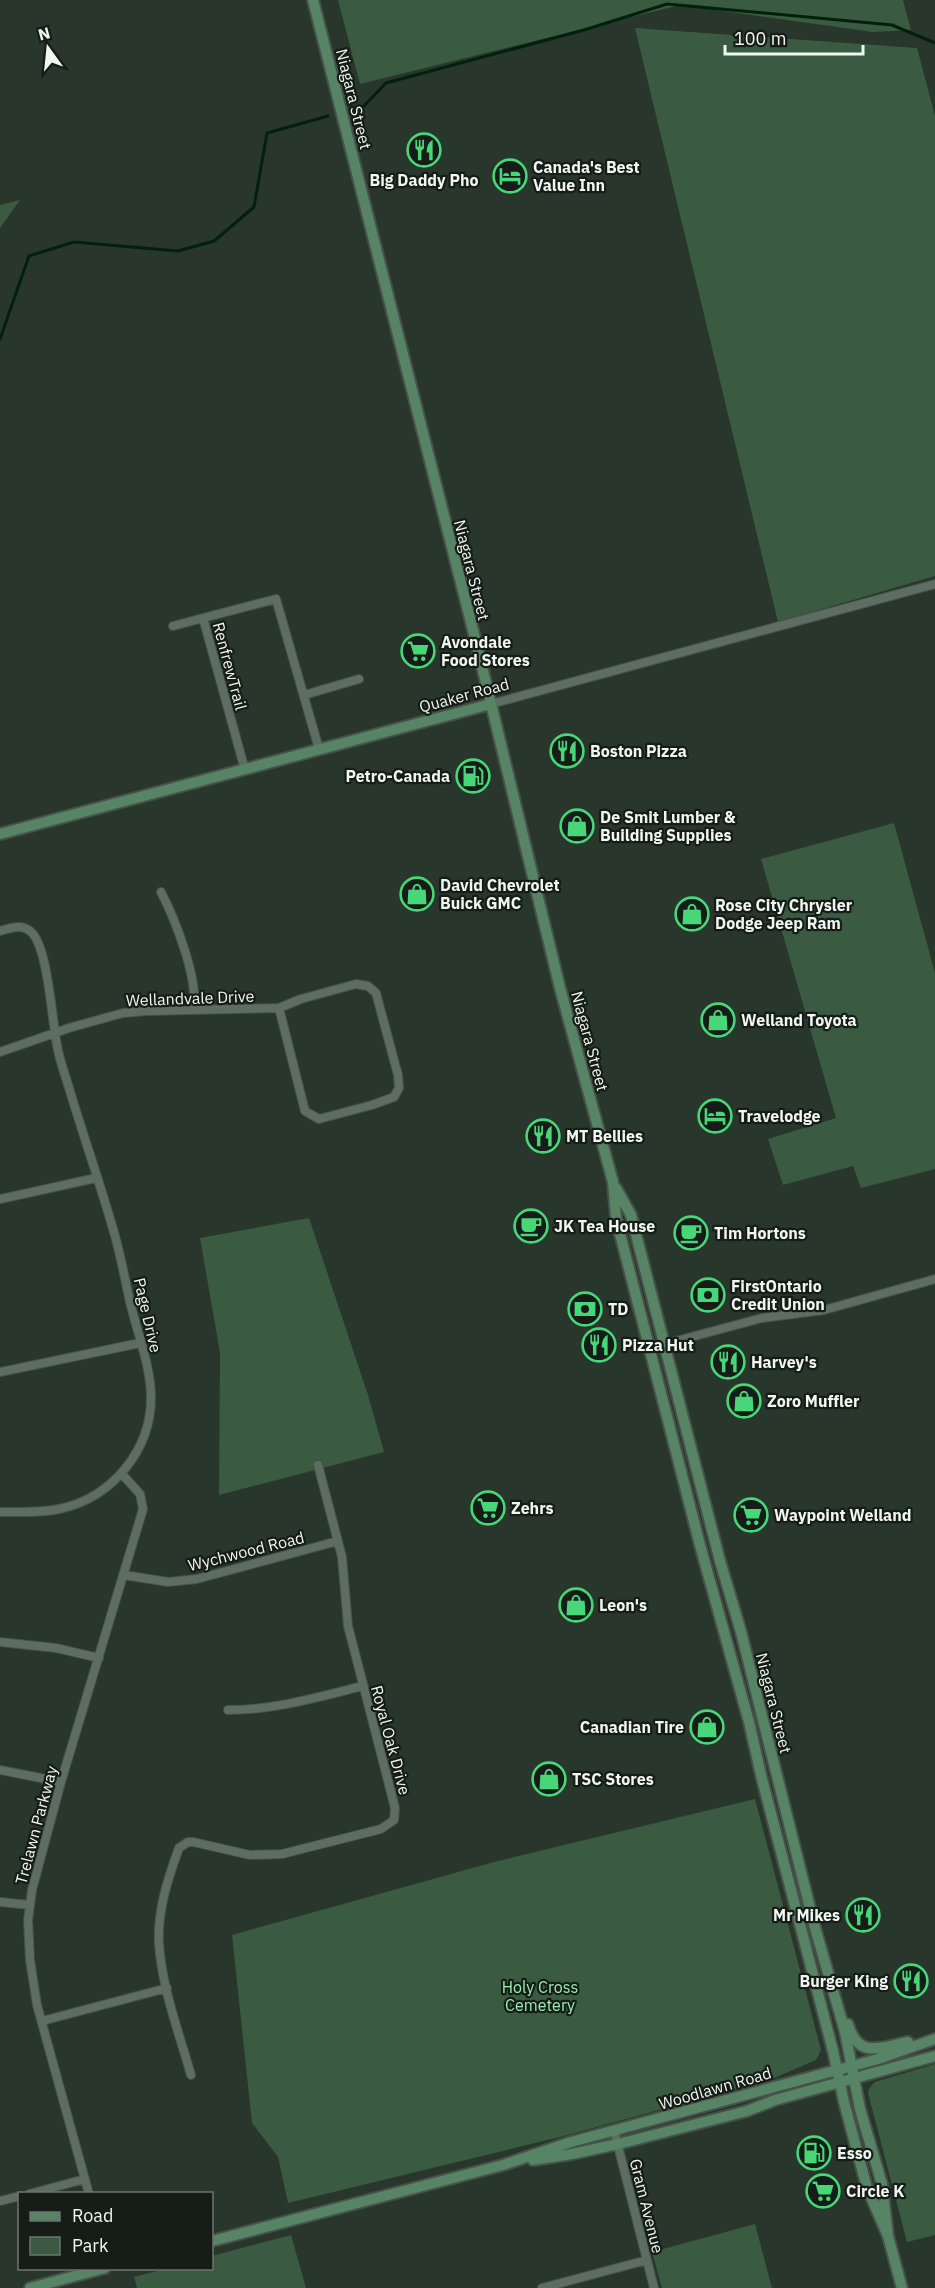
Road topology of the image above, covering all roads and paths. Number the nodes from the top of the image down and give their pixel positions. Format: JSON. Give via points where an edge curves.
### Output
{"nodes":[{"id":1,"x":313,"y":0,"type":"edge"},
{"id":2,"x":935,"y":584,"type":"edge"},
{"id":3,"x":203,"y":618,"type":"junction"},
{"id":4,"x":173,"y":626,"type":"dead end"},
{"id":5,"x":359,"y":679,"type":"dead end"},
{"id":6,"x":304,"y":695,"type":"junction"},
{"id":7,"x":491,"y":704,"type":"junction"},
{"id":8,"x":319,"y":749,"type":"junction"},
{"id":9,"x":245,"y":770,"type":"junction"},
{"id":10,"x":0,"y":834,"type":"edge"},
{"id":11,"x":161,"y":892,"type":"dead end"},
{"id":12,"x":0,"y":931,"type":"edge"},
{"id":13,"x":279,"y":1008,"type":"junction"},
{"id":14,"x":194,"y":1010,"type":"junction"},
{"id":15,"x":55,"y":1032,"type":"junction"},
{"id":16,"x":0,"y":1052,"type":"edge"},
{"id":17,"x":96,"y":1178,"type":"junction"},
{"id":18,"x":613,"y":1182,"type":"junction"},
{"id":19,"x":0,"y":1199,"type":"edge"},
{"id":20,"x":935,"y":1279,"type":"edge"},
{"id":21,"x":140,"y":1343,"type":"junction"},
{"id":22,"x":665,"y":1344,"type":"junction"},
{"id":23,"x":650,"y":1348,"type":"junction"},
{"id":24,"x":0,"y":1372,"type":"edge"},
{"id":25,"x":318,"y":1466,"type":"dead end"},
{"id":26,"x":122,"y":1474,"type":"junction"},
{"id":27,"x":0,"y":1512,"type":"edge"},
{"id":28,"x":338,"y":1541,"type":"junction"},
{"id":29,"x":124,"y":1575,"type":"junction"},
{"id":30,"x":0,"y":1642,"type":"edge"},
{"id":31,"x":99,"y":1658,"type":"junction"},
{"id":32,"x":363,"y":1686,"type":"junction"},
{"id":33,"x":228,"y":1710,"type":"dead end"},
{"id":34,"x":0,"y":1770,"type":"edge"},
{"id":35,"x":61,"y":1782,"type":"junction"},
{"id":36,"x":0,"y":1902,"type":"edge"},
{"id":37,"x":30,"y":1905,"type":"junction"},
{"id":38,"x":167,"y":1988,"type":"junction"},
{"id":39,"x":833,"y":1988,"type":"junction"},
{"id":40,"x":42,"y":2021,"type":"junction"},
{"id":41,"x":935,"y":2038,"type":"edge"},
{"id":42,"x":935,"y":2056,"type":"edge"},
{"id":43,"x":851,"y":2066,"type":"junction"},
{"id":44,"x":837,"y":2070,"type":"junction"},
{"id":45,"x":191,"y":2075,"type":"dead end"},
{"id":46,"x":854,"y":2079,"type":"junction"},
{"id":47,"x":840,"y":2083,"type":"junction"},
{"id":48,"x":614,"y":2130,"type":"junction"},
{"id":49,"x":618,"y":2144,"type":"junction"},
{"id":50,"x":503,"y":2165,"type":"junction"},
{"id":51,"x":86,"y":2179,"type":"junction"},
{"id":52,"x":33,"y":2192,"type":"edge"},
{"id":53,"x":89,"y":2192,"type":"edge"},
{"id":54,"x":18,"y":2196,"type":"edge"},
{"id":55,"x":0,"y":2201,"type":"edge"},
{"id":56,"x":888,"y":2236,"type":"junction"},
{"id":57,"x":213,"y":2241,"type":"edge"},
{"id":58,"x":647,"y":2260,"type":"junction"},
{"id":59,"x":98,"y":2270,"type":"edge"},
{"id":60,"x":30,"y":2288,"type":"edge"},
{"id":61,"x":542,"y":2288,"type":"edge"},
{"id":62,"x":654,"y":2288,"type":"edge"},
{"id":63,"x":902,"y":2288,"type":"edge"}],
"edges":[{"from":1,"to":7,"type":"main road","name":"Niagara Street"},
{"from":2,"to":7,"type":"street","name":"Quaker Road"},
{"from":3,"to":4,"type":"street"},
{"from":3,"to":6,"type":"street","name":"RenfrewTrail","via":[[276,598]]},
{"from":3,"to":9,"type":"street","name":"RenfrewTrail"},
{"from":5,"to":6,"type":"street"},
{"from":6,"to":8,"type":"street","name":"RenfrewTrail"},
{"from":7,"to":8,"type":"main road","name":"Quaker Road"},
{"from":7,"to":18,"type":"main road","name":"Niagara Street","via":[[560,988]]},
{"from":8,"to":9,"type":"main road","name":"Quaker Road"},
{"from":9,"to":10,"type":"main road","name":"Quaker Road"},
{"from":11,"to":14,"type":"street","via":[[178,927],[195,997]]},
{"from":12,"to":15,"type":"street","name":"Page Drive","via":[[25,928],[37,938]]},
{"from":13,"to":13,"type":"street","name":"Wellandvale Drive","via":[[305,1111],[319,1119],[394,1097],[399,1088],[398,1075],[375,993],[368,986],[356,984]]},
{"from":13,"to":14,"type":"street","name":"Wellandvale Drive"},
{"from":14,"to":15,"type":"street","name":"Wellandvale Drive","via":[[123,1014]]},
{"from":15,"to":16,"type":"street","name":"Wellandvale Drive"},
{"from":15,"to":17,"type":"street","name":"Page Drive"},
{"from":17,"to":19,"type":"street"},
{"from":17,"to":21,"type":"street","name":"Page Drive","via":[[115,1236]]},
{"from":18,"to":22,"type":"main road","name":"Niagara Street","via":[[631,1215]]},
{"from":18,"to":23,"type":"main road","name":"Niagara Street","via":[[616,1218]]},
{"from":20,"to":22,"type":"street","via":[[824,1310],[762,1318]]},
{"from":21,"to":24,"type":"street"},
{"from":21,"to":26,"type":"street","name":"Page Drive","via":[[150,1383],[150,1413],[146,1432]]},
{"from":22,"to":23,"type":"street"},
{"from":22,"to":39,"type":"main road","name":"Niagara Street"},
{"from":23,"to":44,"type":"main road","name":"Niagara Street"},
{"from":25,"to":28,"type":"street","name":"Royal Oak Drive"},
{"from":26,"to":27,"type":"street","name":"Page Drive","via":[[103,1490],[71,1506]]},
{"from":26,"to":29,"type":"street","name":"Trelawn Parkway","via":[[137,1489],[143,1509]]},
{"from":28,"to":29,"type":"street","name":"Wychwood Road","via":[[178,1582]]},
{"from":28,"to":32,"type":"street","name":"Royal Oak Drive","via":[[348,1626]]},
{"from":29,"to":31,"type":"street","name":"Trelawn Parkway"},
{"from":30,"to":31,"type":"street","via":[[56,1648]]},
{"from":31,"to":35,"type":"street","name":"Trelawn Parkway"},
{"from":32,"to":33,"type":"street","via":[[299,1703]]},
{"from":32,"to":38,"type":"street","name":"Royal Oak Drive","via":[[395,1808],[394,1820],[381,1829],[282,1854],[250,1855],[198,1842],[183,1845],[174,1860],[160,1922],[159,1943]]},
{"from":34,"to":35,"type":"street"},
{"from":35,"to":37,"type":"street","name":"Trelawn Parkway"},
{"from":36,"to":37,"type":"street"},
{"from":37,"to":40,"type":"street","name":"Trelawn Parkway","via":[[30,1960]]},
{"from":38,"to":40,"type":"street"},
{"from":38,"to":45,"type":"street","name":"Royal Oak Drive"},
{"from":39,"to":41,"type":"main road","via":[[852,2036],[865,2048]]},
{"from":39,"to":43,"type":"main road","name":"Niagara Street"},
{"from":40,"to":51,"type":"street","name":"Trelawn Parkway"},
{"from":41,"to":43,"type":"main road","name":"Woodlawn Road"},
{"from":42,"to":46,"type":"main road","name":"Woodlawn Road"},
{"from":43,"to":44,"type":"main road","name":"Woodlawn Road"},
{"from":43,"to":46,"type":"main road","name":"Niagara Street"},
{"from":44,"to":47,"type":"main road","name":"Niagara Street"},
{"from":44,"to":48,"type":"main road","name":"Woodlawn Road"},
{"from":46,"to":47,"type":"main road","name":"Woodlawn Road"},
{"from":46,"to":56,"type":"main road","name":"Niagara Street","via":[[882,2184]]},
{"from":47,"to":49,"type":"main road","name":"Woodlawn Road"},
{"from":47,"to":56,"type":"main road","name":"Niagara Street","via":[[867,2188]]},
{"from":48,"to":49,"type":"street","name":"Gram Avenue"},
{"from":48,"to":50,"type":"main road","name":"Woodlawn Road"},
{"from":49,"to":50,"type":"main road","name":"Woodlawn Road"},
{"from":49,"to":58,"type":"street","name":"Gram Avenue"},
{"from":50,"to":57,"type":"main road","name":"Woodlawn Road"},
{"from":51,"to":52,"type":"street"},
{"from":51,"to":53,"type":"street","name":"Trelawn Parkway"},
{"from":54,"to":55,"type":"street"},
{"from":56,"to":63,"type":"main road","name":"Niagara Street"},
{"from":58,"to":61,"type":"street"},
{"from":58,"to":62,"type":"street","name":"Gram Avenue"},
{"from":59,"to":60,"type":"main road"}]}
